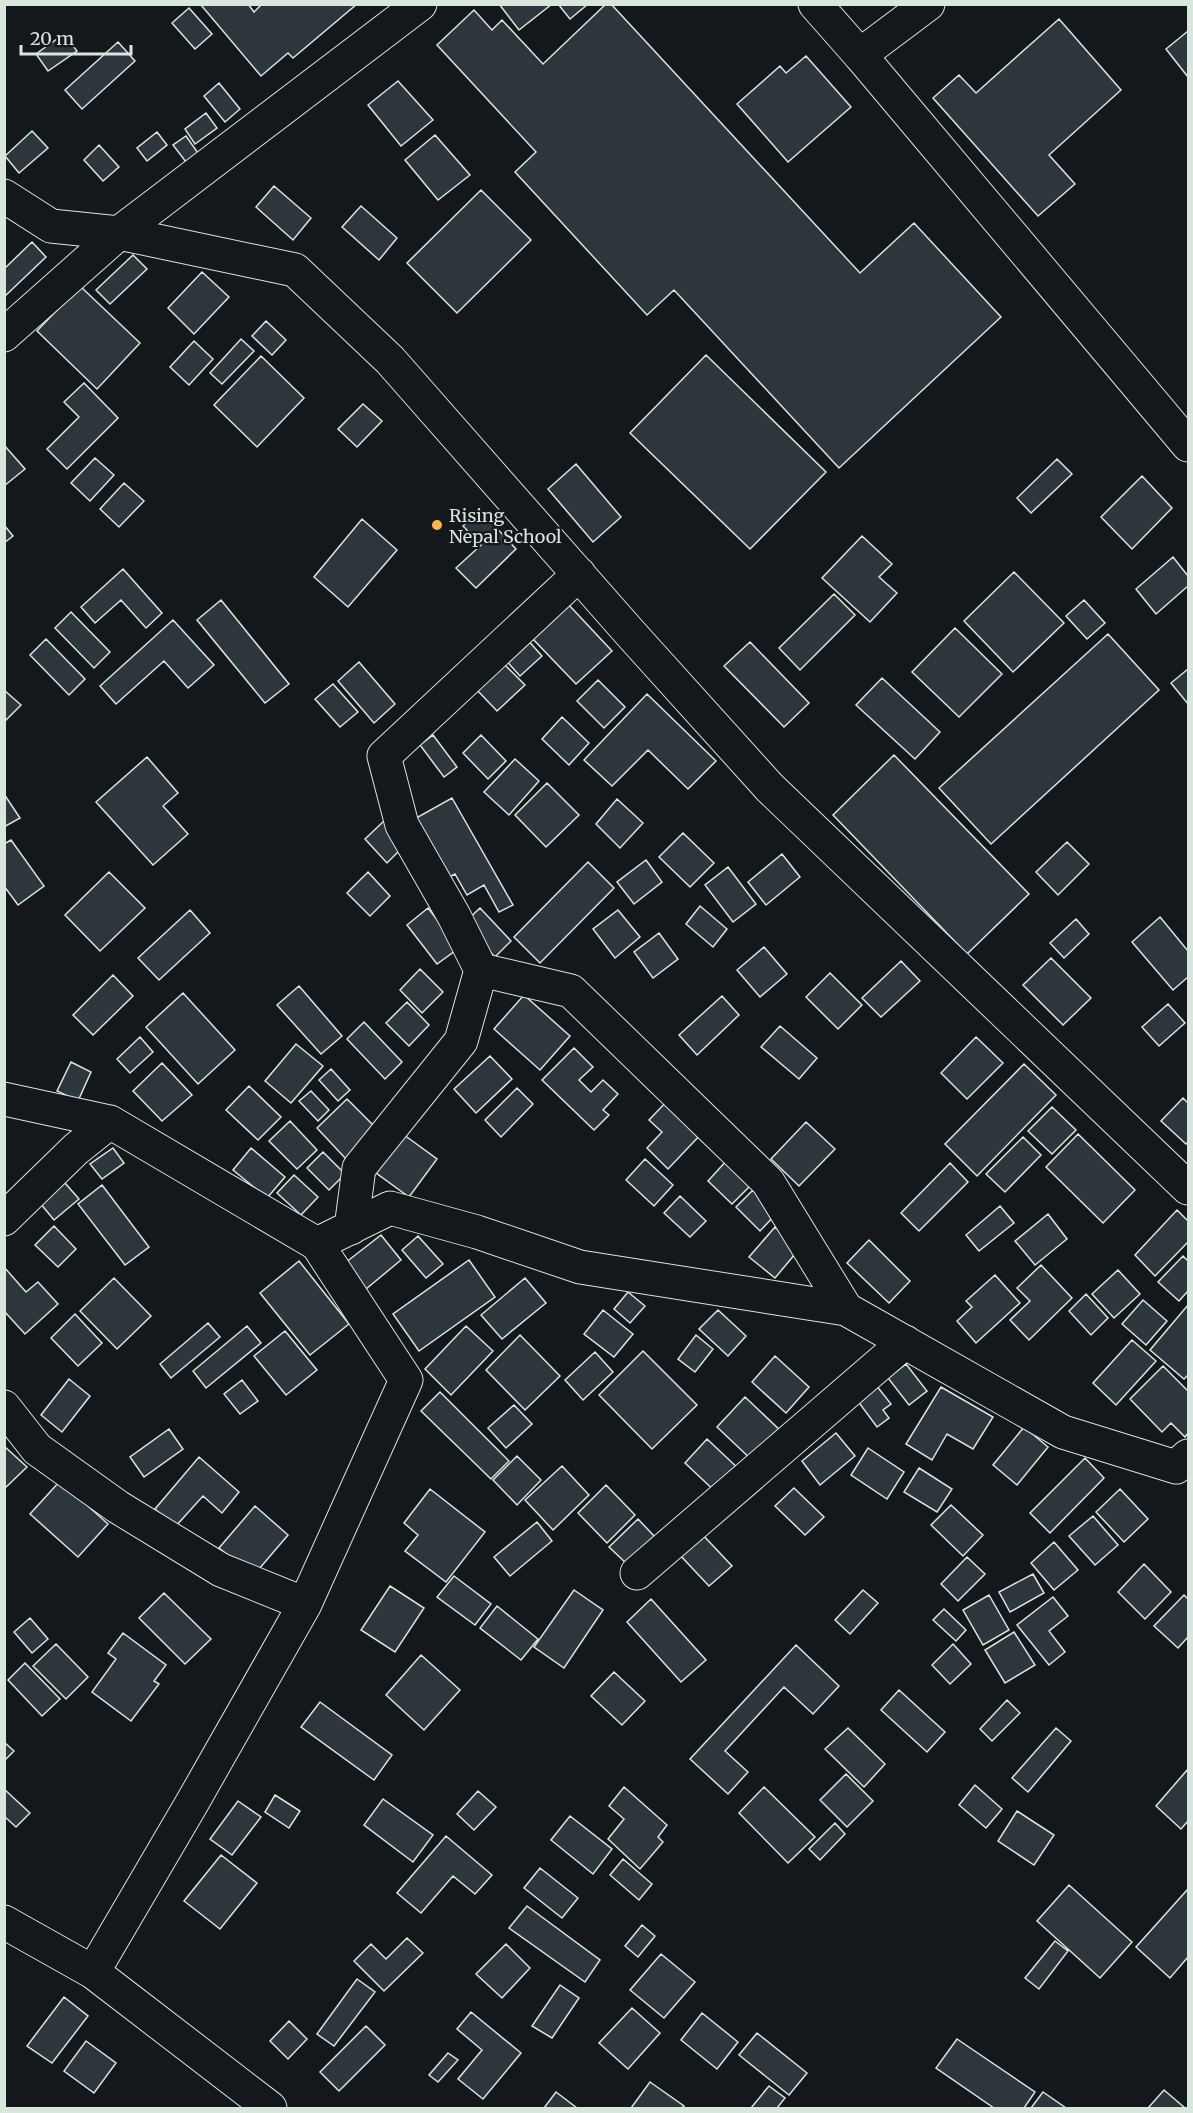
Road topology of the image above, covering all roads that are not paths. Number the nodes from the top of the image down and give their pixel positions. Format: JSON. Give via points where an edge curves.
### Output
{"nodes":[{"id":1,"x":420,"y":4,"type":"edge"},
{"id":2,"x":815,"y":4,"type":"edge"},
{"id":3,"x":928,"y":4,"type":"edge"},
{"id":4,"x":860,"y":55,"type":"junction"},
{"id":5,"x":4,"y":196,"type":"edge"},
{"id":6,"x":119,"y":233,"type":"junction"},
{"id":7,"x":4,"y":335,"type":"edge"},
{"id":8,"x":1188,"y":445,"type":"edge"},
{"id":9,"x":579,"y":574,"type":"junction"},
{"id":10,"x":481,"y":970,"type":"junction"},
{"id":11,"x":4,"y":1099,"type":"edge"},
{"id":12,"x":110,"y":1122,"type":"junction"},
{"id":13,"x":1188,"y":1188,"type":"edge"},
{"id":14,"x":4,"y":1219,"type":"edge"},
{"id":15,"x":351,"y":1227,"type":"junction"},
{"id":16,"x":317,"y":1244,"type":"junction"},
{"id":17,"x":846,"y":1309,"type":"junction"},
{"id":18,"x":905,"y":1342,"type":"junction"},
{"id":19,"x":4,"y":1407,"type":"edge"},
{"id":20,"x":1184,"y":1467,"type":"edge"},
{"id":21,"x":637,"y":1573,"type":"dead end"},
{"id":22,"x":305,"y":1604,"type":"junction"},
{"id":23,"x":4,"y":1922,"type":"edge"},
{"id":24,"x":93,"y":1972,"type":"junction"},
{"id":25,"x":270,"y":2109,"type":"edge"}],
"edges":[{"from":1,"to":6,"type":"street"},
{"from":2,"to":4,"type":"street"},
{"from":3,"to":4,"type":"street"},
{"from":4,"to":8,"type":"street"},
{"from":5,"to":6,"type":"street","via":[[51,226]]},
{"from":6,"to":7,"type":"street"},
{"from":6,"to":9,"type":"street","via":[[295,270],[390,360]]},
{"from":9,"to":10,"type":"street","via":[[384,756],[402,825]]},
{"from":9,"to":13,"type":"street","via":[[771,788]]},
{"from":10,"to":15,"type":"street","via":[[461,1041],[359,1168]]},
{"from":10,"to":17,"type":"street","via":[[571,991],[768,1182]]},
{"from":11,"to":12,"type":"street"},
{"from":12,"to":14,"type":"street","via":[[76,1149]]},
{"from":12,"to":16,"type":"street"},
{"from":15,"to":16,"type":"street"},
{"from":15,"to":17,"type":"street","via":[[390,1208],[580,1267]]},
{"from":16,"to":22,"type":"street","via":[[406,1380]]},
{"from":17,"to":18,"type":"street"},
{"from":18,"to":20,"type":"street","via":[[1063,1432]]},
{"from":18,"to":21,"type":"street"},
{"from":19,"to":22,"type":"street","via":[[37,1449],[118,1507],[221,1570]]},
{"from":22,"to":24,"type":"street"},
{"from":23,"to":24,"type":"street"},
{"from":24,"to":25,"type":"street"}]}
